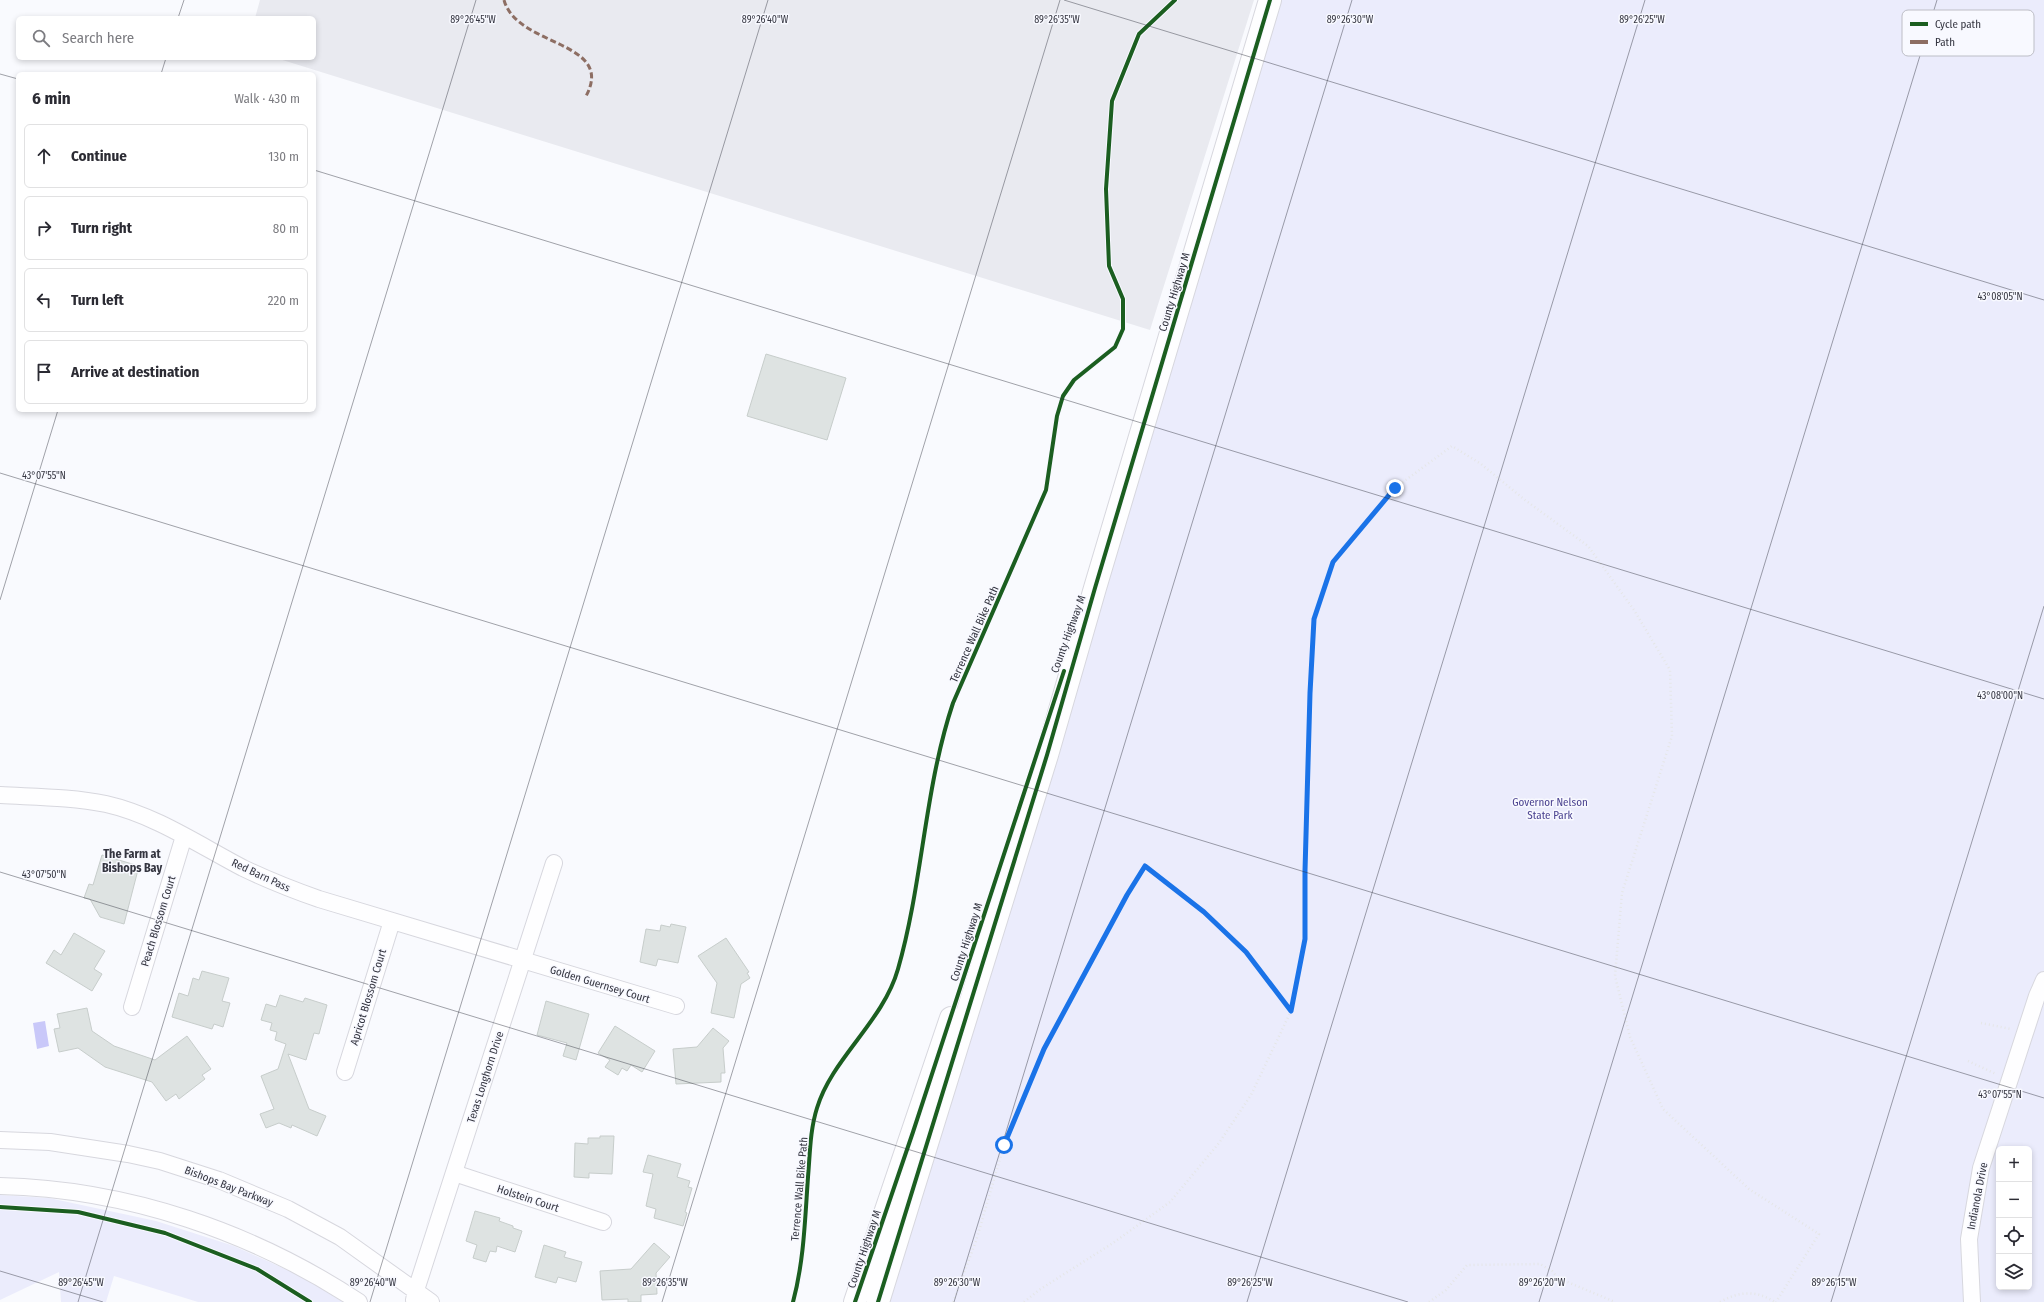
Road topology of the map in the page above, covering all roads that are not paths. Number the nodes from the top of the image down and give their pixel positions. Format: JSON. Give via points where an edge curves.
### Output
{"nodes":[{"id":1,"x":1270,"y":0,"type":"edge"},
{"id":2,"x":1094,"y":588,"type":"junction"},
{"id":3,"x":0,"y":795,"type":"edge"},
{"id":4,"x":184,"y":836,"type":"junction"},
{"id":5,"x":554,"y":863,"type":"dead end"},
{"id":6,"x":392,"y":921,"type":"junction"},
{"id":7,"x":523,"y":961,"type":"junction"},
{"id":8,"x":2044,"y":980,"type":"edge"},
{"id":9,"x":676,"y":1006,"type":"dead end"},
{"id":10,"x":132,"y":1007,"type":"dead end"},
{"id":11,"x":345,"y":1072,"type":"dead end"},
{"id":12,"x":0,"y":1140,"type":"edge"},
{"id":13,"x":454,"y":1173,"type":"junction"},
{"id":14,"x":896,"y":1183,"type":"junction"},
{"id":15,"x":0,"y":1186,"type":"edge"},
{"id":16,"x":603,"y":1222,"type":"dead end"},
{"id":17,"x":415,"y":1296,"type":"edge"},
{"id":18,"x":359,"y":1302,"type":"edge"},
{"id":19,"x":431,"y":1302,"type":"edge"},
{"id":20,"x":842,"y":1302,"type":"edge"},
{"id":21,"x":856,"y":1302,"type":"edge"},
{"id":22,"x":878,"y":1302,"type":"edge"},
{"id":23,"x":1972,"y":1302,"type":"edge"}],
"edges":[{"from":1,"to":2,"type":"main road","name":"County Highway M"},
{"from":2,"to":14,"type":"main road","name":"County Highway M","via":[[1056,695]]},
{"from":2,"to":22,"type":"main road","name":"County Highway M","via":[[999,914]]},
{"from":3,"to":4,"type":"street","name":"Red Barn Pass","via":[[106,804],[134,813]]},
{"from":4,"to":6,"type":"street","name":"Red Barn Pass","via":[[277,884]]},
{"from":4,"to":10,"type":"street","name":"Peach Blossom Court"},
{"from":5,"to":7,"type":"street","name":"Texas Longhorn Drive"},
{"from":6,"to":7,"type":"street","name":"Red Barn Pass"},
{"from":6,"to":11,"type":"street","name":"Apricot Blossom Court"},
{"from":7,"to":9,"type":"street","name":"Golden Guernsey Court"},
{"from":7,"to":13,"type":"street","name":"Texas Longhorn Drive"},
{"from":8,"to":23,"type":"street","name":"Indianola Drive","via":[[1981,1168],[1968,1239]]},
{"from":12,"to":17,"type":"street","name":"Bishops Bay Parkway","via":[[50,1142],[98,1148],[160,1161],[250,1192],[340,1237]]},
{"from":13,"to":16,"type":"street","name":"Holstein Court"},
{"from":13,"to":17,"type":"street","name":"Texas Longhorn Drive"},
{"from":14,"to":20,"type":"main road"},
{"from":14,"to":21,"type":"main road","name":"County Highway M"},
{"from":15,"to":18,"type":"street","via":[[92,1195],[166,1211],[269,1252],[325,1280]]},
{"from":17,"to":19,"type":"street","name":"Bishops Bay Parkway"}]}
